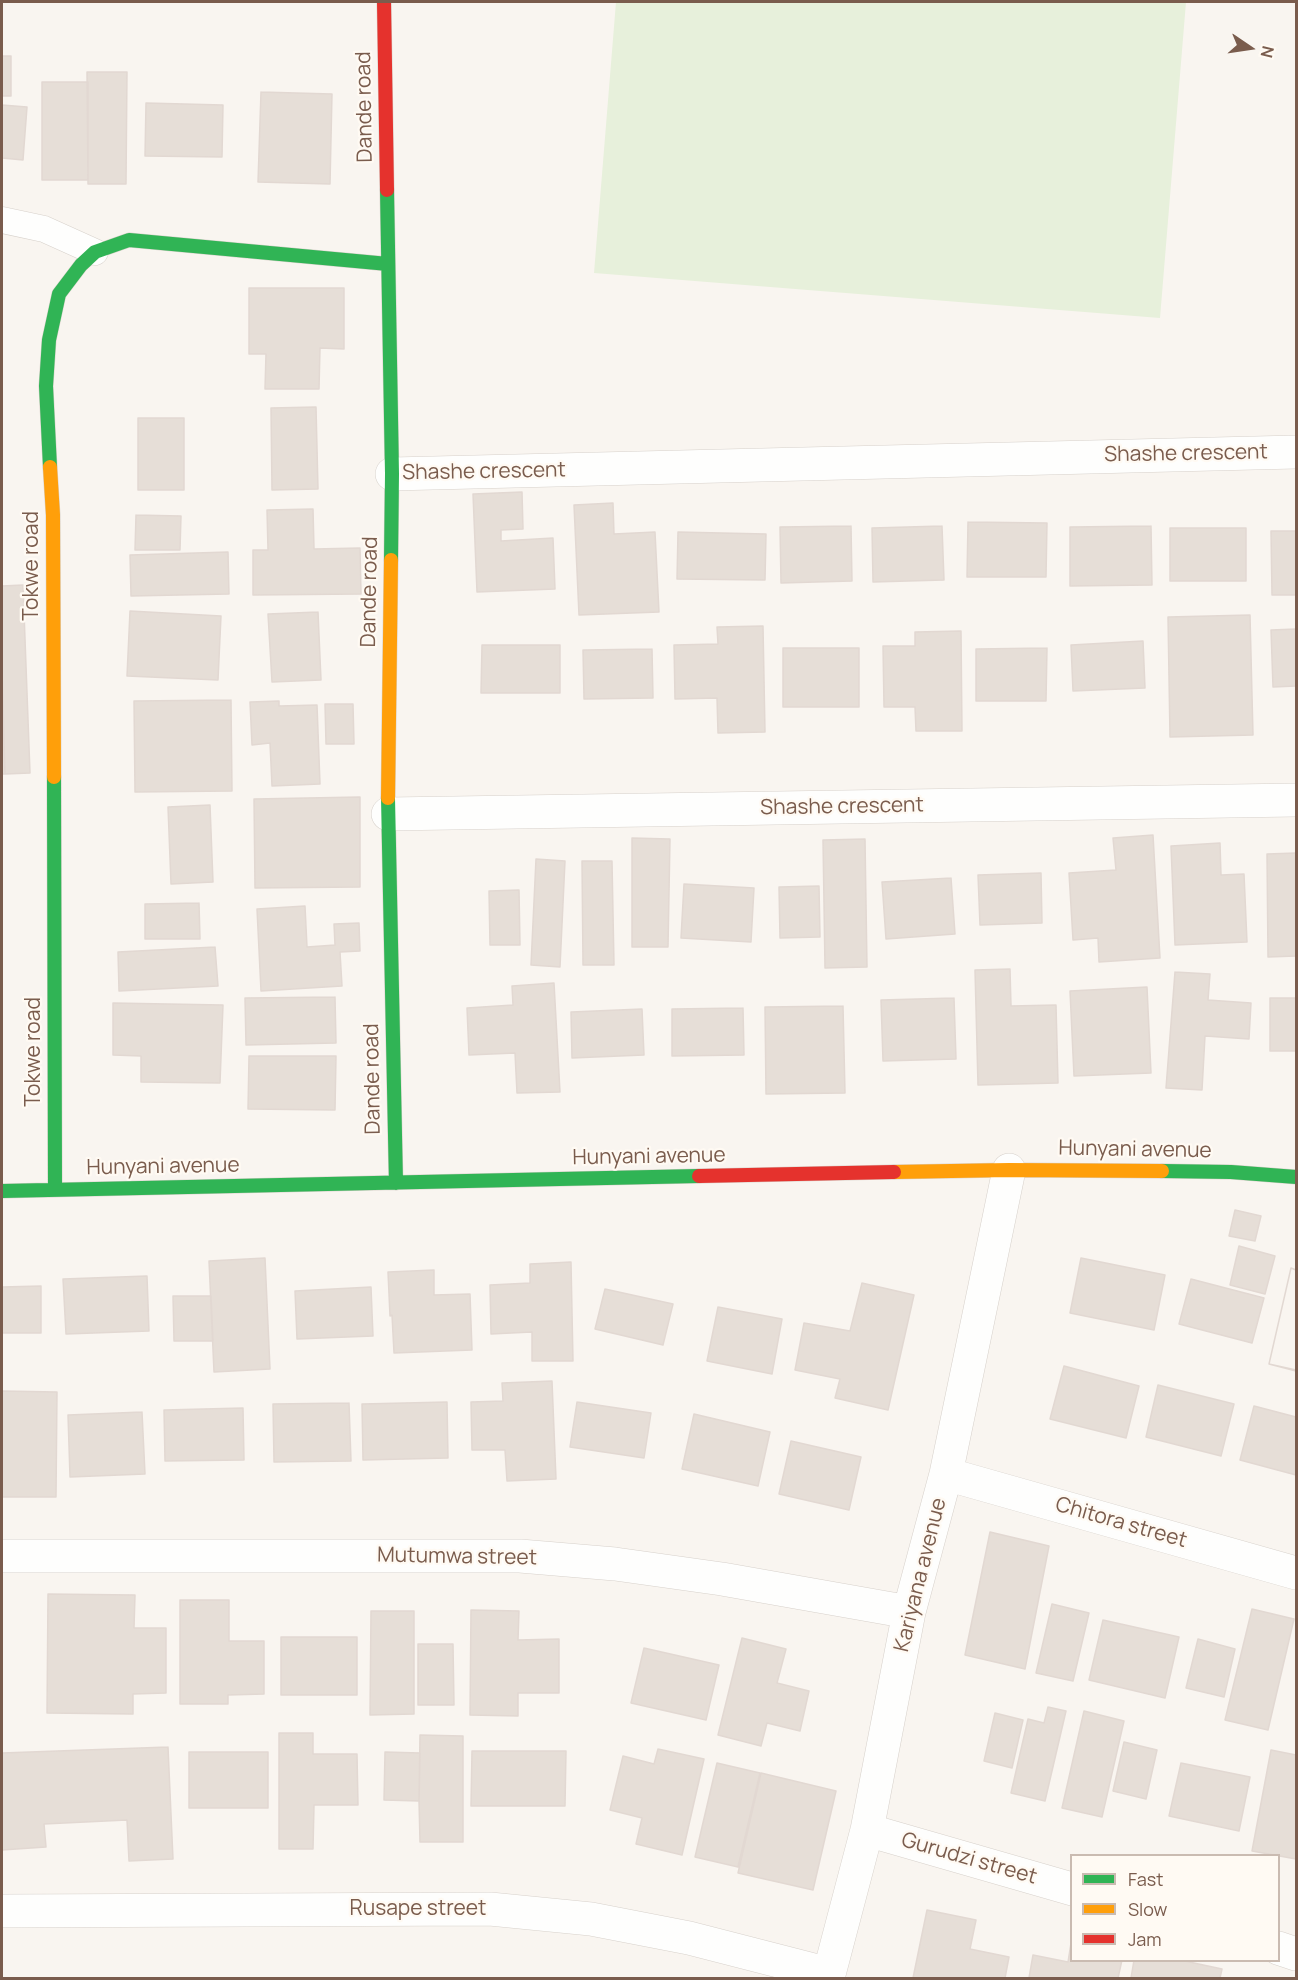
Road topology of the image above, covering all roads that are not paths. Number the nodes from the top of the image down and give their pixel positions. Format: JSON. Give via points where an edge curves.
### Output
{"nodes":[{"id":1,"x":384,"y":2,"type":"edge"},
{"id":2,"x":2,"y":220,"type":"edge"},
{"id":3,"x":95,"y":252,"type":"junction"},
{"id":4,"x":388,"y":264,"type":"junction"},
{"id":5,"x":1296,"y":452,"type":"edge"},
{"id":6,"x":392,"y":474,"type":"junction"},
{"id":7,"x":1296,"y":800,"type":"edge"},
{"id":8,"x":388,"y":814,"type":"junction"},
{"id":9,"x":1009,"y":1170,"type":"junction"},
{"id":10,"x":1296,"y":1178,"type":"edge"},
{"id":11,"x":396,"y":1183,"type":"junction"},
{"id":12,"x":55,"y":1190,"type":"junction"},
{"id":13,"x":2,"y":1191,"type":"edge"},
{"id":14,"x":946,"y":1474,"type":"junction"},
{"id":15,"x":2,"y":1556,"type":"edge"},
{"id":16,"x":1296,"y":1572,"type":"edge"},
{"id":17,"x":909,"y":1612,"type":"junction"},
{"id":18,"x":867,"y":1830,"type":"junction"},
{"id":19,"x":1070,"y":1889,"type":"edge"},
{"id":20,"x":2,"y":1911,"type":"edge"},
{"id":21,"x":1280,"y":1949,"type":"edge"},
{"id":22,"x":1296,"y":1954,"type":"edge"},
{"id":23,"x":828,"y":1976,"type":"edge"}],
"edges":[{"from":1,"to":4,"type":"street","name":"Dande road"},
{"from":2,"to":3,"type":"lane","via":[[44,230]]},
{"from":3,"to":4,"type":"street","name":"Tokwe road","via":[[129,240]]},
{"from":3,"to":12,"type":"street","name":"Tokwe road","via":[[59,294],[46,386],[53,515]]},
{"from":4,"to":6,"type":"street","name":"Dande road"},
{"from":5,"to":6,"type":"street","name":"Shashe crescent"},
{"from":6,"to":8,"type":"street","name":"Dande road"},
{"from":7,"to":8,"type":"street","name":"Shashe crescent"},
{"from":8,"to":11,"type":"street","name":"Dande road"},
{"from":9,"to":10,"type":"street","name":"Hunyani avenue","via":[[1231,1172]]},
{"from":9,"to":11,"type":"street","name":"Hunyani avenue"},
{"from":9,"to":14,"type":"street","name":"Kariyana avenue"},
{"from":11,"to":12,"type":"street","name":"Hunyani avenue"},
{"from":12,"to":13,"type":"street","name":"Hunyani avenue"},
{"from":14,"to":16,"type":"street","name":"Chitora street"},
{"from":14,"to":17,"type":"street","name":"Kariyana avenue"},
{"from":15,"to":17,"type":"street","name":"Mutumwa street","via":[[520,1556],[722,1579]]},
{"from":17,"to":18,"type":"street","name":"Kariyana avenue"},
{"from":18,"to":19,"type":"street","name":"Gurudzi street"},
{"from":18,"to":23,"type":"street","name":"Kariyana avenue"},
{"from":20,"to":23,"type":"street","name":"Rusape street","via":[[490,1908],[591,1919],[689,1938]]},
{"from":21,"to":22,"type":"street"}]}
